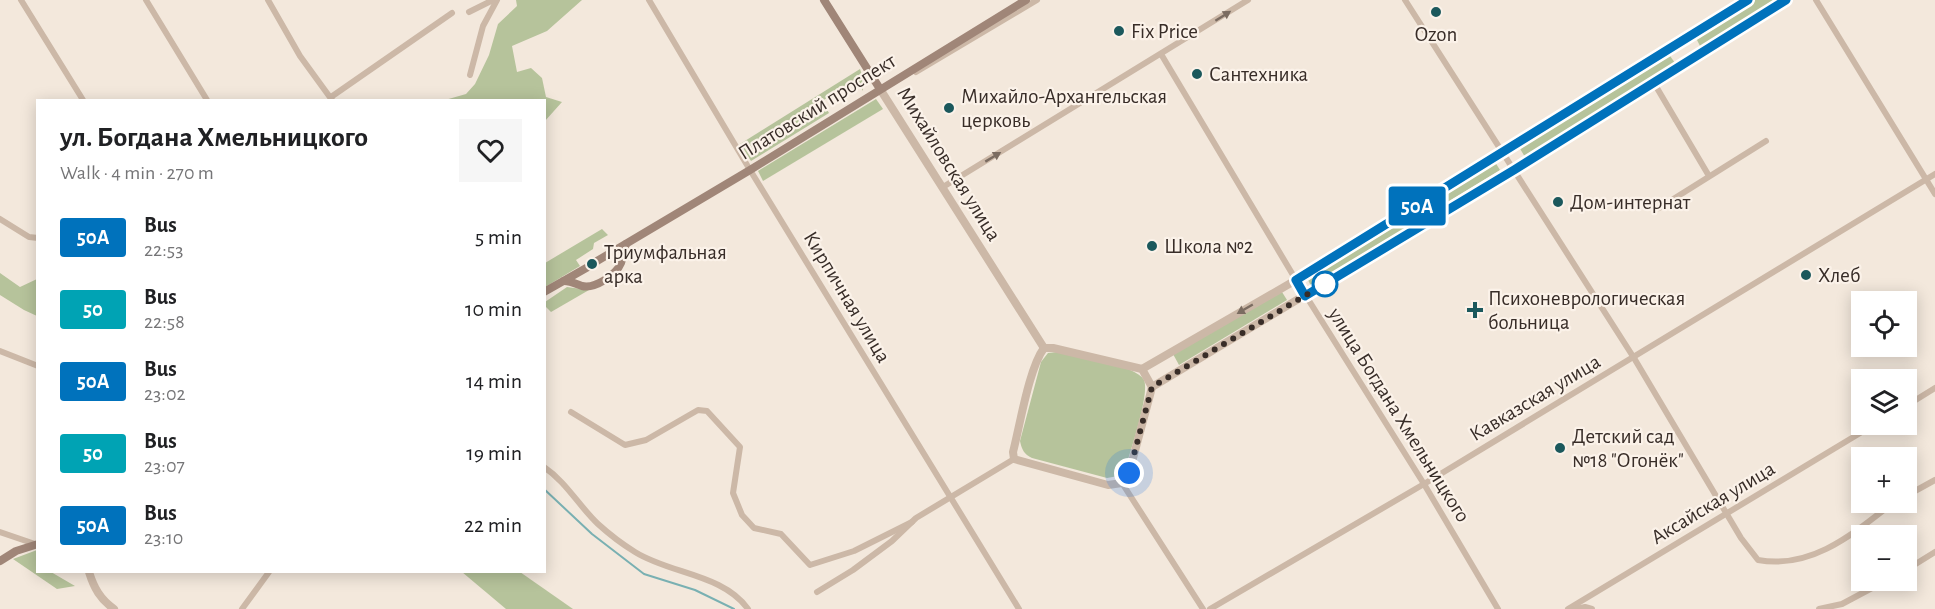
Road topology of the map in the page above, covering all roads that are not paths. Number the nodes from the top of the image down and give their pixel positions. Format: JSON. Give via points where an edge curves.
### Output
{"nodes":[{"id":1,"x":21,"y":0,"type":"edge"},
{"id":2,"x":146,"y":0,"type":"edge"},
{"id":3,"x":268,"y":0,"type":"edge"},
{"id":4,"x":495,"y":0,"type":"edge"},
{"id":5,"x":649,"y":0,"type":"edge"},
{"id":6,"x":824,"y":0,"type":"edge"},
{"id":7,"x":1026,"y":0,"type":"edge"},
{"id":8,"x":1037,"y":0,"type":"edge"},
{"id":9,"x":1248,"y":0,"type":"edge"},
{"id":10,"x":1405,"y":0,"type":"edge"},
{"id":11,"x":1748,"y":0,"type":"edge"},
{"id":12,"x":1786,"y":0,"type":"edge"},
{"id":13,"x":1816,"y":0,"type":"edge"},
{"id":14,"x":468,"y":12,"type":"dead end"},
{"id":15,"x":452,"y":13,"type":"dead end"},
{"id":16,"x":1161,"y":54,"type":"junction"},
{"id":17,"x":470,"y":75,"type":"dead end"},
{"id":18,"x":1654,"y":83,"type":"junction"},
{"id":19,"x":880,"y":89,"type":"junction"},
{"id":20,"x":82,"y":99,"type":"edge"},
{"id":21,"x":206,"y":99,"type":"edge"},
{"id":22,"x":331,"y":99,"type":"edge"},
{"id":23,"x":1766,"y":141,"type":"dead end"},
{"id":24,"x":1503,"y":153,"type":"junction"},
{"id":25,"x":750,"y":170,"type":"junction"},
{"id":26,"x":1514,"y":170,"type":"junction"},
{"id":27,"x":1935,"y":174,"type":"edge"},
{"id":28,"x":1709,"y":176,"type":"junction"},
{"id":29,"x":1926,"y":180,"type":"junction"},
{"id":30,"x":943,"y":188,"type":"junction"},
{"id":31,"x":1935,"y":194,"type":"edge"},
{"id":32,"x":1659,"y":208,"type":"dead end"},
{"id":33,"x":0,"y":219,"type":"edge"},
{"id":34,"x":36,"y":238,"type":"edge"},
{"id":35,"x":626,"y":244,"type":"junction"},
{"id":36,"x":597,"y":261,"type":"dead end"},
{"id":37,"x":588,"y":267,"type":"dead end"},
{"id":38,"x":1296,"y":280,"type":"junction"},
{"id":39,"x":564,"y":281,"type":"junction"},
{"id":40,"x":546,"y":291,"type":"edge"},
{"id":41,"x":1305,"y":296,"type":"junction"},
{"id":42,"x":1044,"y":348,"type":"junction"},
{"id":43,"x":0,"y":351,"type":"edge"},
{"id":44,"x":1634,"y":357,"type":"junction"},
{"id":45,"x":36,"y":365,"type":"edge"},
{"id":46,"x":1142,"y":369,"type":"junction"},
{"id":47,"x":1152,"y":387,"type":"junction"},
{"id":48,"x":1935,"y":388,"type":"edge"},
{"id":49,"x":1917,"y":399,"type":"edge"},
{"id":50,"x":571,"y":412,"type":"dead end"},
{"id":51,"x":1857,"y":435,"type":"edge"},
{"id":52,"x":1014,"y":459,"type":"junction"},
{"id":53,"x":546,"y":468,"type":"edge"},
{"id":54,"x":1935,"y":480,"type":"edge"},
{"id":55,"x":1122,"y":483,"type":"junction"},
{"id":56,"x":1424,"y":484,"type":"junction"},
{"id":57,"x":1917,"y":490,"type":"edge"},
{"id":58,"x":951,"y":498,"type":"junction"},
{"id":59,"x":1880,"y":513,"type":"edge"},
{"id":60,"x":1727,"y":514,"type":"junction"},
{"id":61,"x":912,"y":522,"type":"junction"},
{"id":62,"x":0,"y":532,"type":"edge"},
{"id":63,"x":36,"y":544,"type":"edge"},
{"id":64,"x":1935,"y":552,"type":"edge"},
{"id":65,"x":0,"y":561,"type":"edge"},
{"id":66,"x":1917,"y":563,"type":"edge"},
{"id":67,"x":89,"y":573,"type":"edge"},
{"id":68,"x":268,"y":573,"type":"edge"},
{"id":69,"x":1866,"y":591,"type":"edge"},
{"id":70,"x":817,"y":592,"type":"dead end"},
{"id":71,"x":114,"y":609,"type":"edge"},
{"id":72,"x":242,"y":609,"type":"edge"},
{"id":73,"x":748,"y":609,"type":"edge"},
{"id":74,"x":1019,"y":609,"type":"edge"},
{"id":75,"x":1203,"y":609,"type":"edge"},
{"id":76,"x":1210,"y":609,"type":"edge"},
{"id":77,"x":1498,"y":609,"type":"edge"},
{"id":78,"x":1568,"y":609,"type":"edge"},
{"id":79,"x":1576,"y":609,"type":"edge"},
{"id":80,"x":1592,"y":609,"type":"edge"},
{"id":81,"x":1819,"y":609,"type":"edge"}],
"edges":[{"from":1,"to":20,"type":"street"},
{"from":2,"to":21,"type":"street"},
{"from":3,"to":22,"type":"street","via":[[300,56]]},
{"from":4,"to":14,"type":"street"},
{"from":4,"to":17,"type":"street","via":[[483,26]]},
{"from":5,"to":25,"type":"street","name":"Кирпичная улица"},
{"from":6,"to":19,"type":"main road","name":"Михайловская улица"},
{"from":7,"to":19,"type":"main road","name":"Платовский проспект"},
{"from":8,"to":19,"type":"street","via":[[931,64]]},
{"from":16,"to":9,"type":"street","one_way":true},
{"from":10,"to":24,"type":"street"},
{"from":11,"to":24,"type":"street"},
{"from":12,"to":18,"type":"street"},
{"from":13,"to":29,"type":"street"},
{"from":15,"to":22,"type":"street"},
{"from":30,"to":16,"type":"street","one_way":true},
{"from":16,"to":38,"type":"street","name":"улица Богдана Хмельницкого"},
{"from":18,"to":26,"type":"street"},
{"from":18,"to":28,"type":"street"},
{"from":19,"to":25,"type":"main road","name":"Платовский проспект"},
{"from":19,"to":30,"type":"street","name":"Михайловская улица"},
{"from":23,"to":28,"type":"street"},
{"from":24,"to":26,"type":"street"},
{"from":24,"to":38,"type":"street"},
{"from":25,"to":35,"type":"main road","name":"Платовский проспект"},
{"from":25,"to":58,"type":"street","name":"Кирпичная улица"},
{"from":26,"to":41,"type":"street"},
{"from":26,"to":44,"type":"street"},
{"from":27,"to":29,"type":"street","name":"Кавказская улица"},
{"from":28,"to":32,"type":"street"},
{"from":29,"to":31,"type":"street"},
{"from":29,"to":44,"type":"street","name":"Кавказская улица"},
{"from":30,"to":42,"type":"street","name":"Михайловская улица"},
{"from":33,"to":34,"type":"street"},
{"from":35,"to":36,"type":"main road","name":"Платовский проспект"},
{"from":35,"to":39,"type":"main road","via":[[620,265],[608,278],[593,286]]},
{"from":37,"to":39,"type":"main road"},
{"from":38,"to":41,"type":"street","name":"улица Богдана Хмельницкого"},
{"from":38,"to":46,"type":"street","one_way":true},
{"from":39,"to":40,"type":"main road"},
{"from":41,"to":47,"type":"street"},
{"from":41,"to":56,"type":"street","name":"улица Богдана Хмельницкого"},
{"from":42,"to":46,"type":"street"},
{"from":42,"to":52,"type":"street","via":[[1037,356]]},
{"from":43,"to":45,"type":"street"},
{"from":44,"to":56,"type":"street","name":"Кавказская улица"},
{"from":44,"to":60,"type":"street"},
{"from":46,"to":47,"type":"street"},
{"from":47,"to":55,"type":"street","via":[[1129,473]]},
{"from":48,"to":49,"type":"street"},
{"from":50,"to":61,"type":"street","via":[[625,445],[646,441],[698,410],[706,411],[740,447],[733,493],[742,515],[754,528],[782,534],[810,565],[854,551]]},
{"from":51,"to":60,"type":"street","name":"Аксайская улица"},
{"from":52,"to":55,"type":"street","via":[[1108,485]]},
{"from":52,"to":58,"type":"street"},
{"from":53,"to":73,"type":"street","via":[[598,523],[634,552],[660,566],[711,581],[742,600]]},
{"from":54,"to":57,"type":"street"},
{"from":55,"to":75,"type":"street"},
{"from":56,"to":76,"type":"street","name":"Кавказская улица"},
{"from":56,"to":77,"type":"street","name":"улица Богдана Хмельницкого"},
{"from":58,"to":61,"type":"street"},
{"from":58,"to":74,"type":"street","name":"Кирпичная улица"},
{"from":59,"to":60,"type":"street","via":[[1827,550],[1807,558],[1771,562],[1758,560]]},
{"from":60,"to":78,"type":"street","name":"Аксайская улица"},
{"from":61,"to":70,"type":"street","via":[[892,541]]},
{"from":62,"to":63,"type":"street"},
{"from":63,"to":65,"type":"main road"},
{"from":64,"to":66,"type":"street"},
{"from":67,"to":71,"type":"street","via":[[94,588]]},
{"from":68,"to":72,"type":"street"},
{"from":69,"to":81,"type":"street","via":[[1842,604]]},
{"from":79,"to":80,"type":"street"}]}
